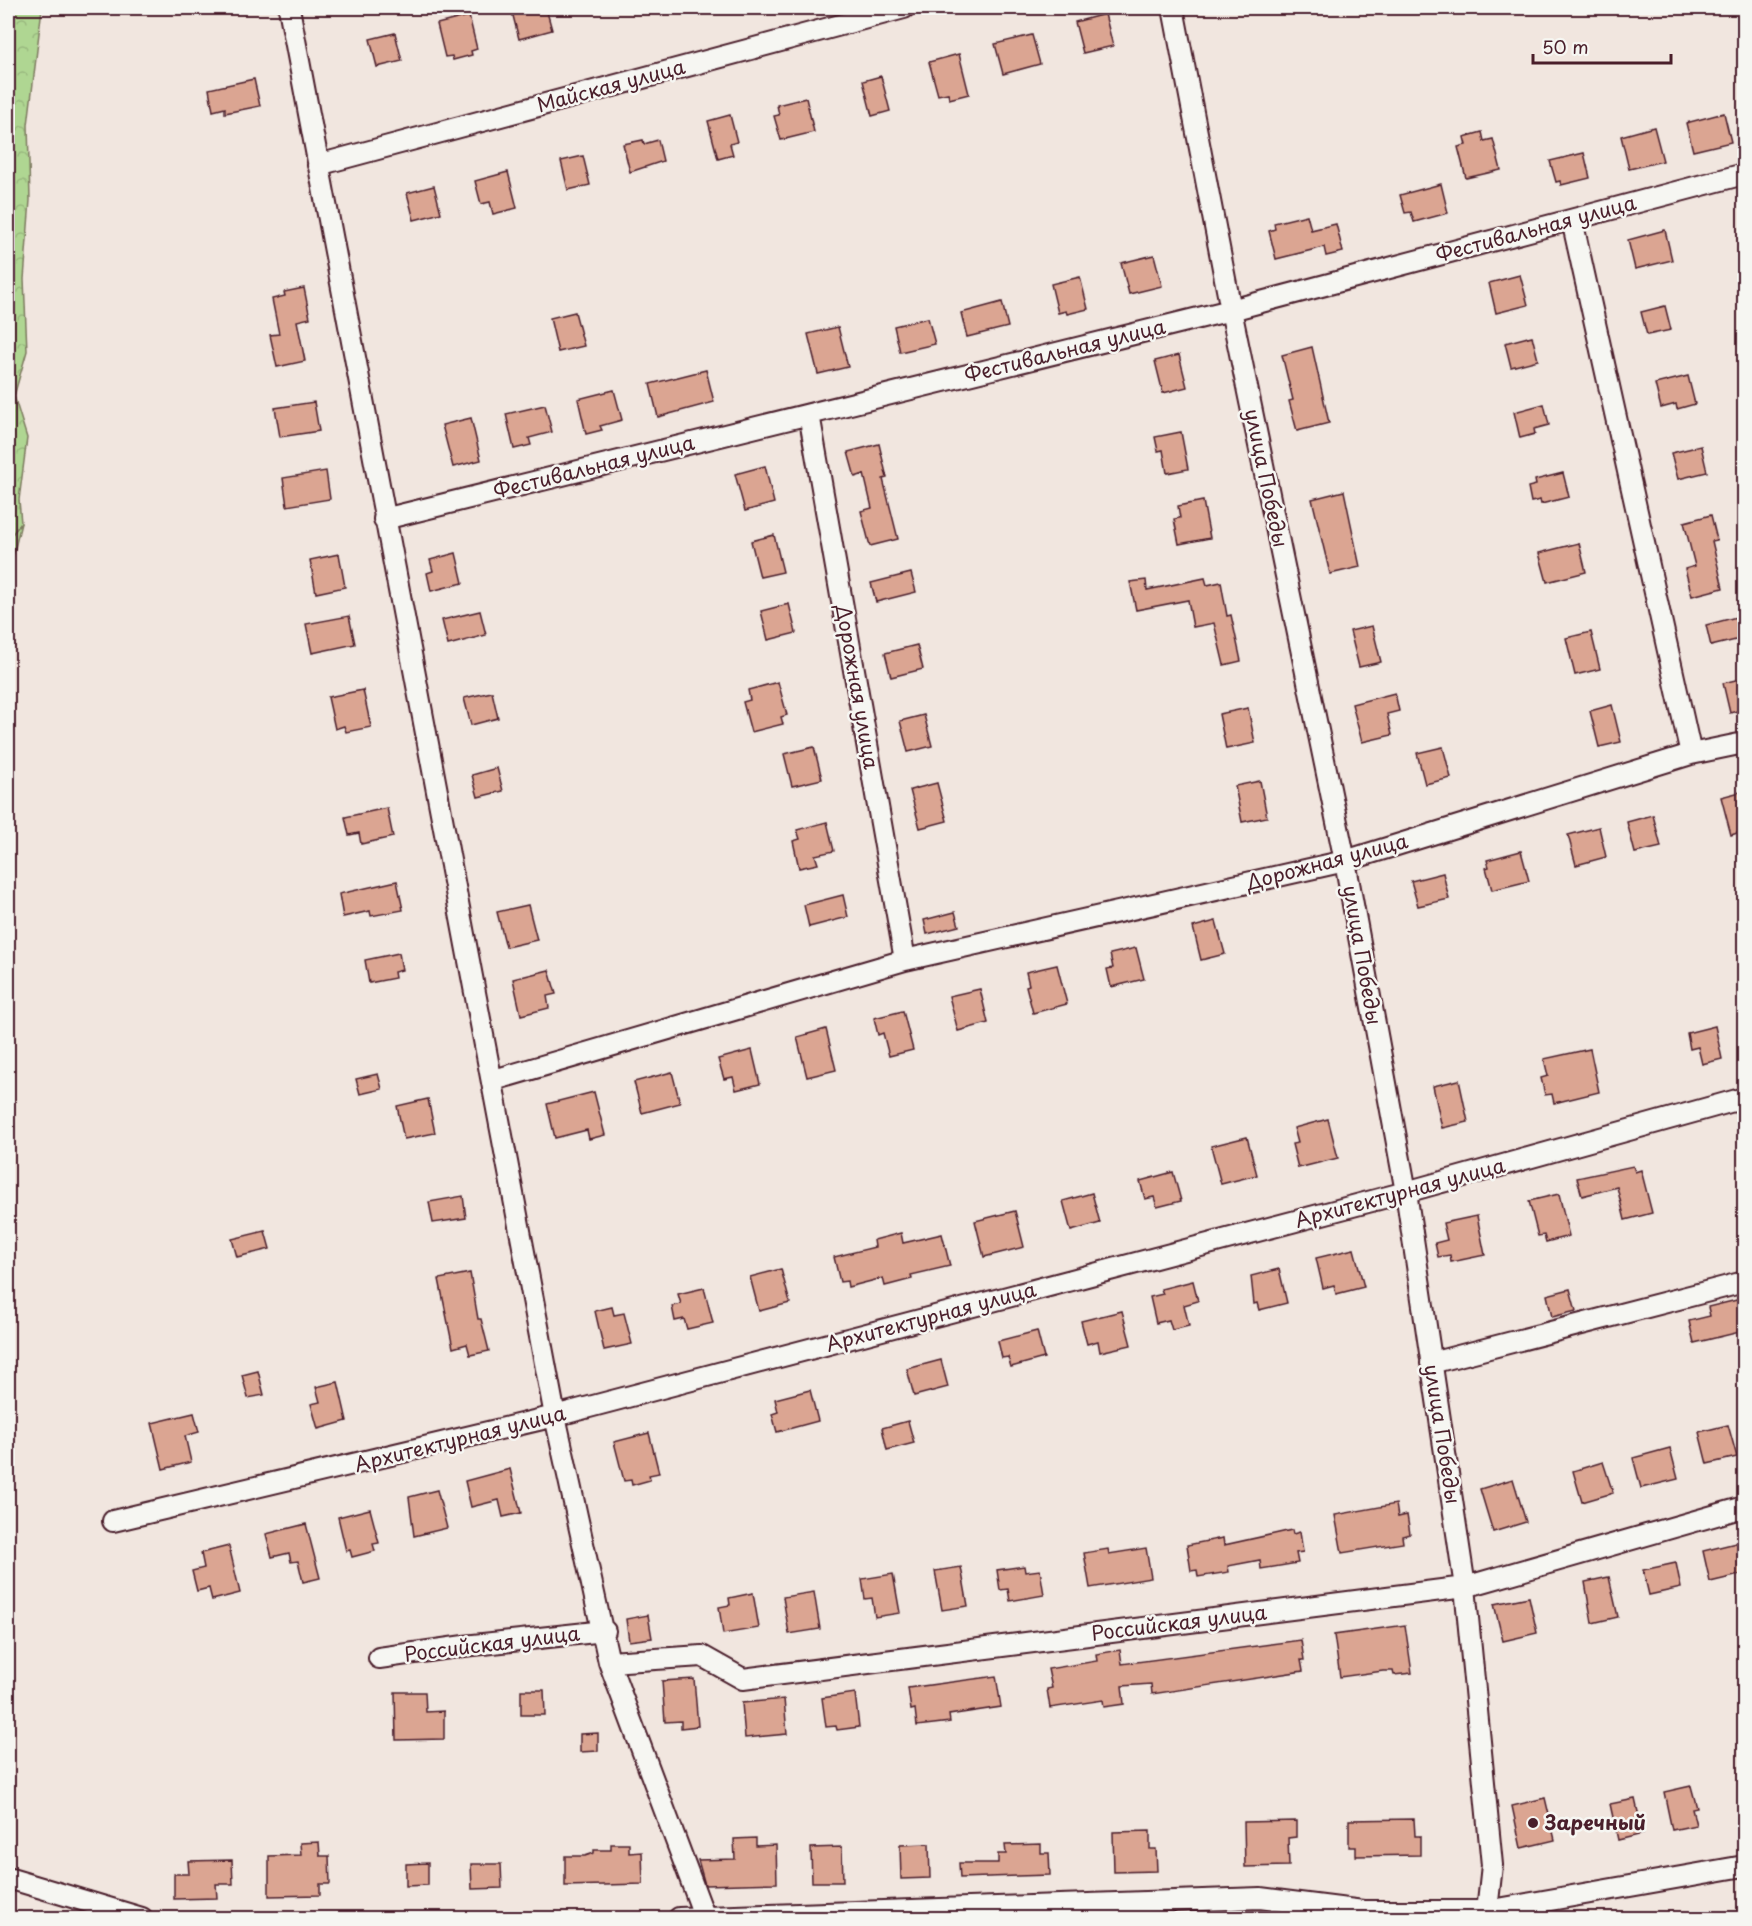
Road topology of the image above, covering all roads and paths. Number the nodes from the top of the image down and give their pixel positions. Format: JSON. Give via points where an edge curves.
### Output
{"nodes":[{"id":1,"x":289,"y":8,"type":"edge"},
{"id":2,"x":904,"y":8,"type":"edge"},
{"id":3,"x":1173,"y":8,"type":"edge"},
{"id":4,"x":318,"y":165,"type":"junction"},
{"id":5,"x":1744,"y":174,"type":"edge"},
{"id":6,"x":1572,"y":220,"type":"junction"},
{"id":7,"x":1231,"y":310,"type":"junction"},
{"id":8,"x":809,"y":414,"type":"junction"},
{"id":9,"x":384,"y":519,"type":"junction"},
{"id":10,"x":1744,"y":743,"type":"edge"},
{"id":11,"x":1691,"y":754,"type":"junction"},
{"id":12,"x":1345,"y":861,"type":"junction"},
{"id":13,"x":905,"y":960,"type":"junction"},
{"id":14,"x":494,"y":1080,"type":"junction"},
{"id":15,"x":1744,"y":1098,"type":"edge"},
{"id":16,"x":1406,"y":1192,"type":"junction"},
{"id":17,"x":1744,"y":1282,"type":"edge"},
{"id":18,"x":1431,"y":1363,"type":"junction"},
{"id":19,"x":555,"y":1416,"type":"junction"},
{"id":20,"x":1744,"y":1507,"type":"edge"},
{"id":21,"x":113,"y":1521,"type":"dead end"},
{"id":22,"x":1465,"y":1587,"type":"junction"},
{"id":23,"x":604,"y":1631,"type":"junction"},
{"id":24,"x":379,"y":1658,"type":"dead end"},
{"id":25,"x":609,"y":1662,"type":"junction"},
{"id":26,"x":1744,"y":1866,"type":"edge"},
{"id":27,"x":8,"y":1878,"type":"edge"},
{"id":28,"x":1480,"y":1915,"type":"edge"},
{"id":29,"x":141,"y":1918,"type":"edge"},
{"id":30,"x":679,"y":1918,"type":"edge"},
{"id":31,"x":705,"y":1918,"type":"edge"}],
"edges":[{"from":1,"to":4,"type":"street"},
{"from":2,"to":4,"type":"street","name":"Майская улица"},
{"from":3,"to":7,"type":"street","name":"улица Победы"},
{"from":4,"to":9,"type":"street"},
{"from":5,"to":6,"type":"street","name":"Фестивальная улица"},
{"from":6,"to":7,"type":"street","name":"Фестивальная улица"},
{"from":6,"to":11,"type":"street"},
{"from":7,"to":8,"type":"street","name":"Фестивальная улица"},
{"from":7,"to":12,"type":"street","name":"улица Победы"},
{"from":8,"to":9,"type":"street","name":"Фестивальная улица"},
{"from":8,"to":13,"type":"street","name":"Дорожная улица"},
{"from":9,"to":14,"type":"street"},
{"from":10,"to":11,"type":"street","name":"Дорожная улица"},
{"from":11,"to":12,"type":"street","name":"Дорожная улица"},
{"from":12,"to":13,"type":"street","name":"Дорожная улица"},
{"from":12,"to":16,"type":"street","name":"улица Победы"},
{"from":13,"to":14,"type":"street","name":"Дорожная улица"},
{"from":14,"to":19,"type":"street"},
{"from":15,"to":16,"type":"street","name":"Архитектурная улица"},
{"from":16,"to":18,"type":"street","name":"улица Победы"},
{"from":16,"to":19,"type":"street","name":"Архитектурная улица"},
{"from":17,"to":18,"type":"street"},
{"from":18,"to":22,"type":"street","name":"улица Победы"},
{"from":19,"to":21,"type":"street","name":"Архитектурная улица"},
{"from":19,"to":23,"type":"street"},
{"from":20,"to":22,"type":"street","name":"Российская улица"},
{"from":22,"to":25,"type":"street","name":"Российская улица","via":[[744,1679],[702,1656]]},
{"from":22,"to":28,"type":"street","name":"улица Победы","via":[[1492,1865]]},
{"from":23,"to":24,"type":"street","name":"Российская улица"},
{"from":23,"to":25,"type":"street"},
{"from":25,"to":31,"type":"street"},
{"from":26,"to":28,"type":"street"},
{"from":27,"to":29,"type":"street"},
{"from":28,"to":31,"type":"street","via":[[1363,1911],[1260,1898]]},
{"from":30,"to":31,"type":"street"}]}
